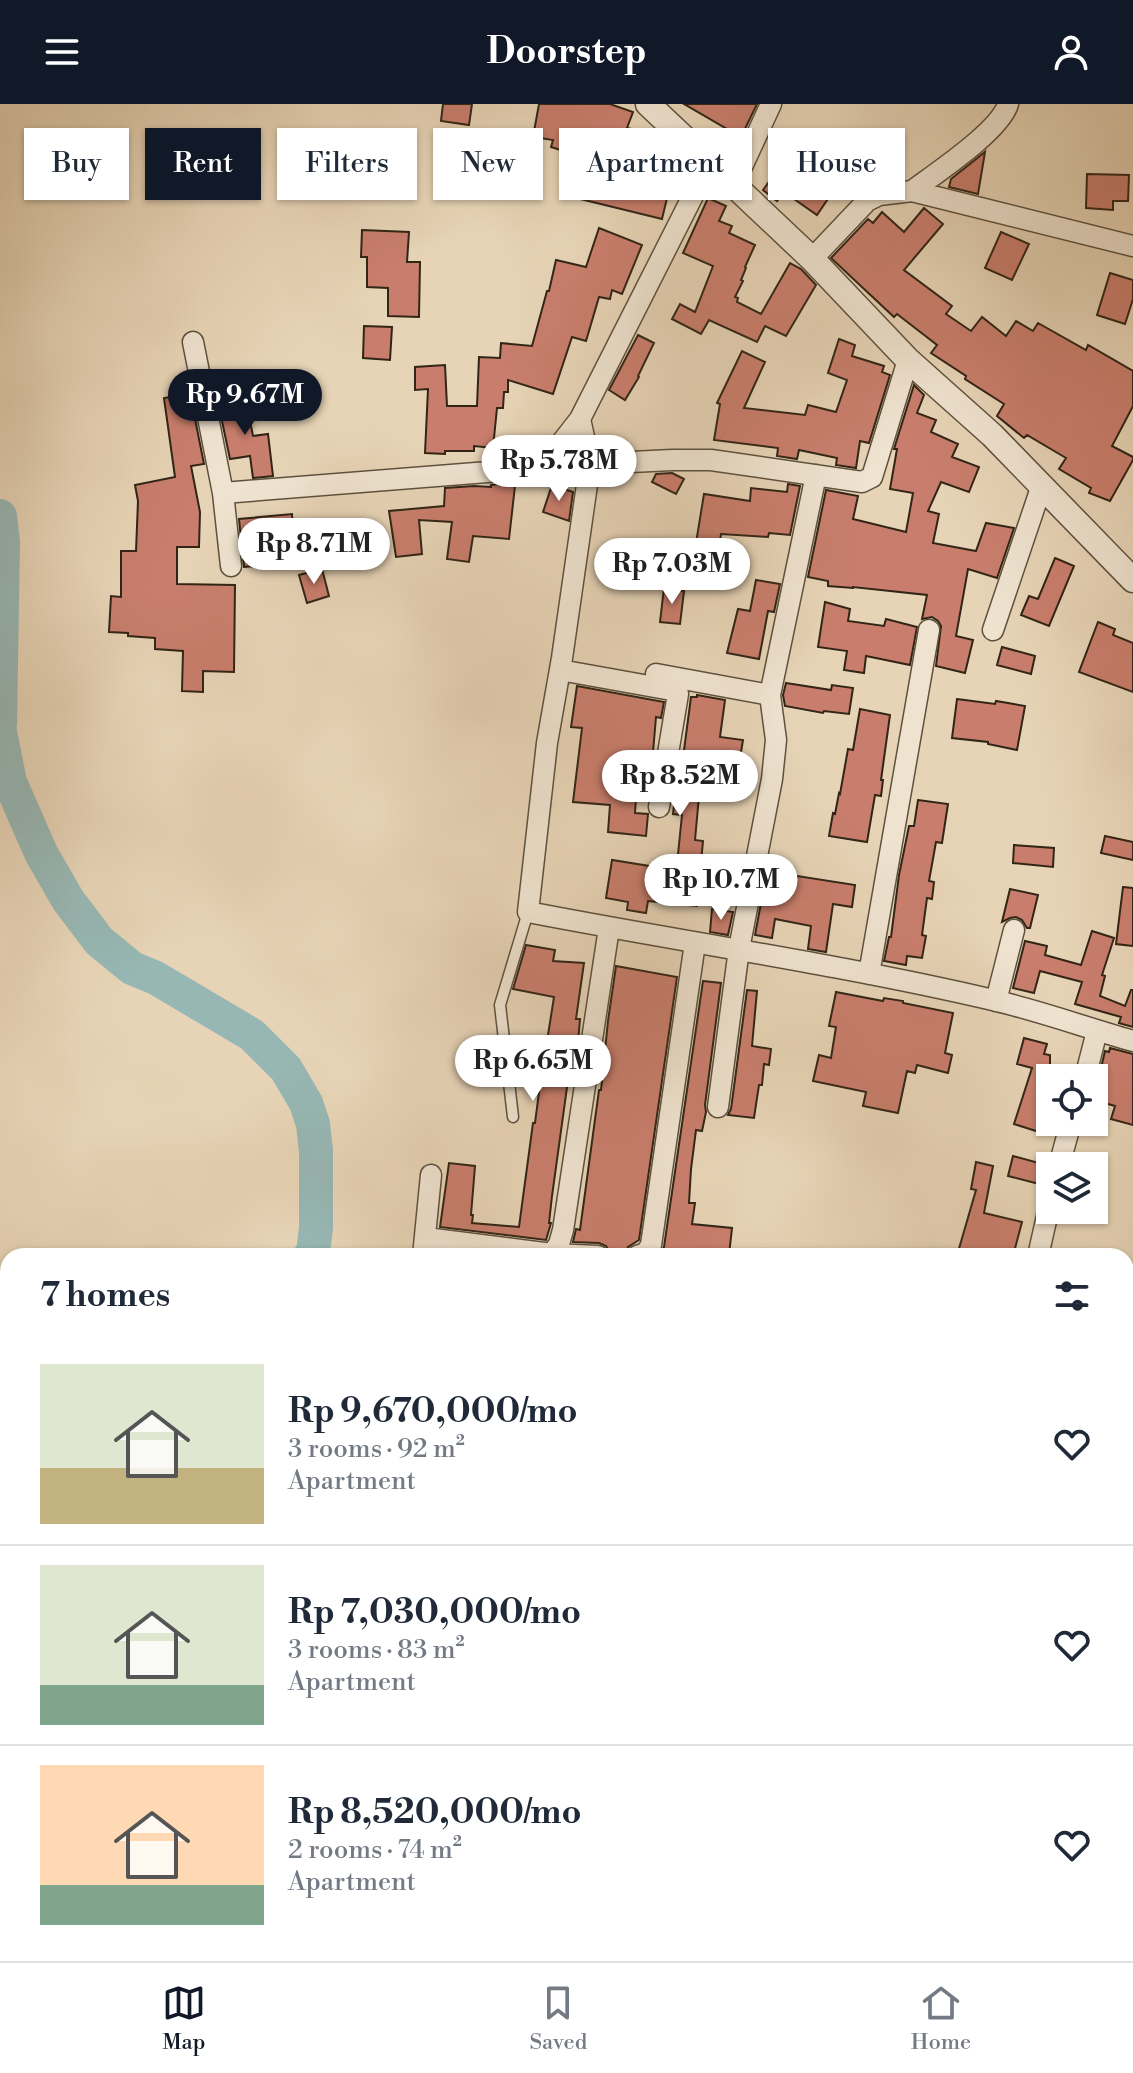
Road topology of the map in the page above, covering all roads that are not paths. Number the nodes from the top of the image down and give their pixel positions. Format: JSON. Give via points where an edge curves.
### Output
{"nodes":[{"id":1,"x":648,"y":104,"type":"edge"},
{"id":2,"x":771,"y":104,"type":"edge"},
{"id":3,"x":1008,"y":104,"type":"edge"},
{"id":4,"x":674,"y":128,"type":"edge"},
{"id":5,"x":752,"y":145,"type":"edge"},
{"id":6,"x":912,"y":191,"type":"junction"},
{"id":7,"x":691,"y":200,"type":"edge"},
{"id":8,"x":751,"y":200,"type":"edge"},
{"id":9,"x":1133,"y":246,"type":"edge"},
{"id":10,"x":812,"y":259,"type":"junction"},
{"id":11,"x":193,"y":342,"type":"dead end"},
{"id":12,"x":908,"y":360,"type":"junction"},
{"id":13,"x":580,"y":419,"type":"junction"},
{"id":14,"x":590,"y":464,"type":"junction"},
{"id":15,"x":541,"y":469,"type":"junction"},
{"id":16,"x":816,"y":475,"type":"junction"},
{"id":17,"x":1042,"y":485,"type":"junction"},
{"id":18,"x":223,"y":493,"type":"junction"},
{"id":19,"x":231,"y":566,"type":"dead end"},
{"id":20,"x":1133,"y":580,"type":"edge"},
{"id":21,"x":929,"y":630,"type":"dead end"},
{"id":22,"x":993,"y":630,"type":"dead end"},
{"id":23,"x":561,"y":664,"type":"junction"},
{"id":24,"x":770,"y":695,"type":"junction"},
{"id":25,"x":659,"y":807,"type":"dead end"},
{"id":26,"x":528,"y":912,"type":"junction"},
{"id":27,"x":609,"y":928,"type":"junction"},
{"id":28,"x":1014,"y":930,"type":"dead end"},
{"id":29,"x":695,"y":943,"type":"junction"},
{"id":30,"x":739,"y":949,"type":"junction"},
{"id":31,"x":869,"y":974,"type":"junction"},
{"id":32,"x":996,"y":1001,"type":"junction"},
{"id":33,"x":1097,"y":1031,"type":"junction"},
{"id":34,"x":1133,"y":1041,"type":"edge"},
{"id":35,"x":1089,"y":1064,"type":"edge"},
{"id":36,"x":718,"y":1107,"type":"dead end"},
{"id":37,"x":513,"y":1117,"type":"dead end"},
{"id":38,"x":431,"y":1175,"type":"dead end"},
{"id":39,"x":1045,"y":1224,"type":"edge"},
{"id":40,"x":424,"y":1247,"type":"edge"},
{"id":41,"x":556,"y":1248,"type":"edge"},
{"id":42,"x":649,"y":1248,"type":"edge"},
{"id":43,"x":1040,"y":1248,"type":"edge"}],
"edges":[{"from":1,"to":4,"type":"street"},
{"from":2,"to":5,"type":"street"},
{"from":3,"to":6,"type":"street","via":[[992,127]]},
{"from":6,"to":9,"type":"street"},
{"from":6,"to":10,"type":"street","via":[[867,201]]},
{"from":7,"to":13,"type":"street"},
{"from":8,"to":10,"type":"street"},
{"from":10,"to":12,"type":"street"},
{"from":11,"to":18,"type":"street"},
{"from":12,"to":16,"type":"street","via":[[872,477],[858,482]]},
{"from":12,"to":17,"type":"street"},
{"from":13,"to":14,"type":"street"},
{"from":13,"to":15,"type":"street"},
{"from":14,"to":15,"type":"street"},
{"from":14,"to":16,"type":"street","via":[[711,460]]},
{"from":14,"to":23,"type":"street"},
{"from":15,"to":18,"type":"street"},
{"from":16,"to":24,"type":"street"},
{"from":17,"to":20,"type":"street"},
{"from":17,"to":22,"type":"street"},
{"from":18,"to":19,"type":"street"},
{"from":21,"to":31,"type":"street"},
{"from":23,"to":24,"type":"street"},
{"from":23,"to":25,"type":"street","via":[[677,691]]},
{"from":23,"to":26,"type":"street"},
{"from":24,"to":30,"type":"street","via":[[776,740],[772,779]]},
{"from":26,"to":27,"type":"street"},
{"from":26,"to":37,"type":"lane","via":[[500,1005]]},
{"from":27,"to":29,"type":"street"},
{"from":27,"to":41,"type":"street"},
{"from":28,"to":32,"type":"street"},
{"from":29,"to":30,"type":"street"},
{"from":29,"to":42,"type":"street"},
{"from":30,"to":31,"type":"street"},
{"from":30,"to":36,"type":"street"},
{"from":31,"to":32,"type":"street"},
{"from":32,"to":33,"type":"street"},
{"from":33,"to":34,"type":"street"},
{"from":33,"to":35,"type":"street"},
{"from":38,"to":40,"type":"street"},
{"from":39,"to":43,"type":"street"}]}
